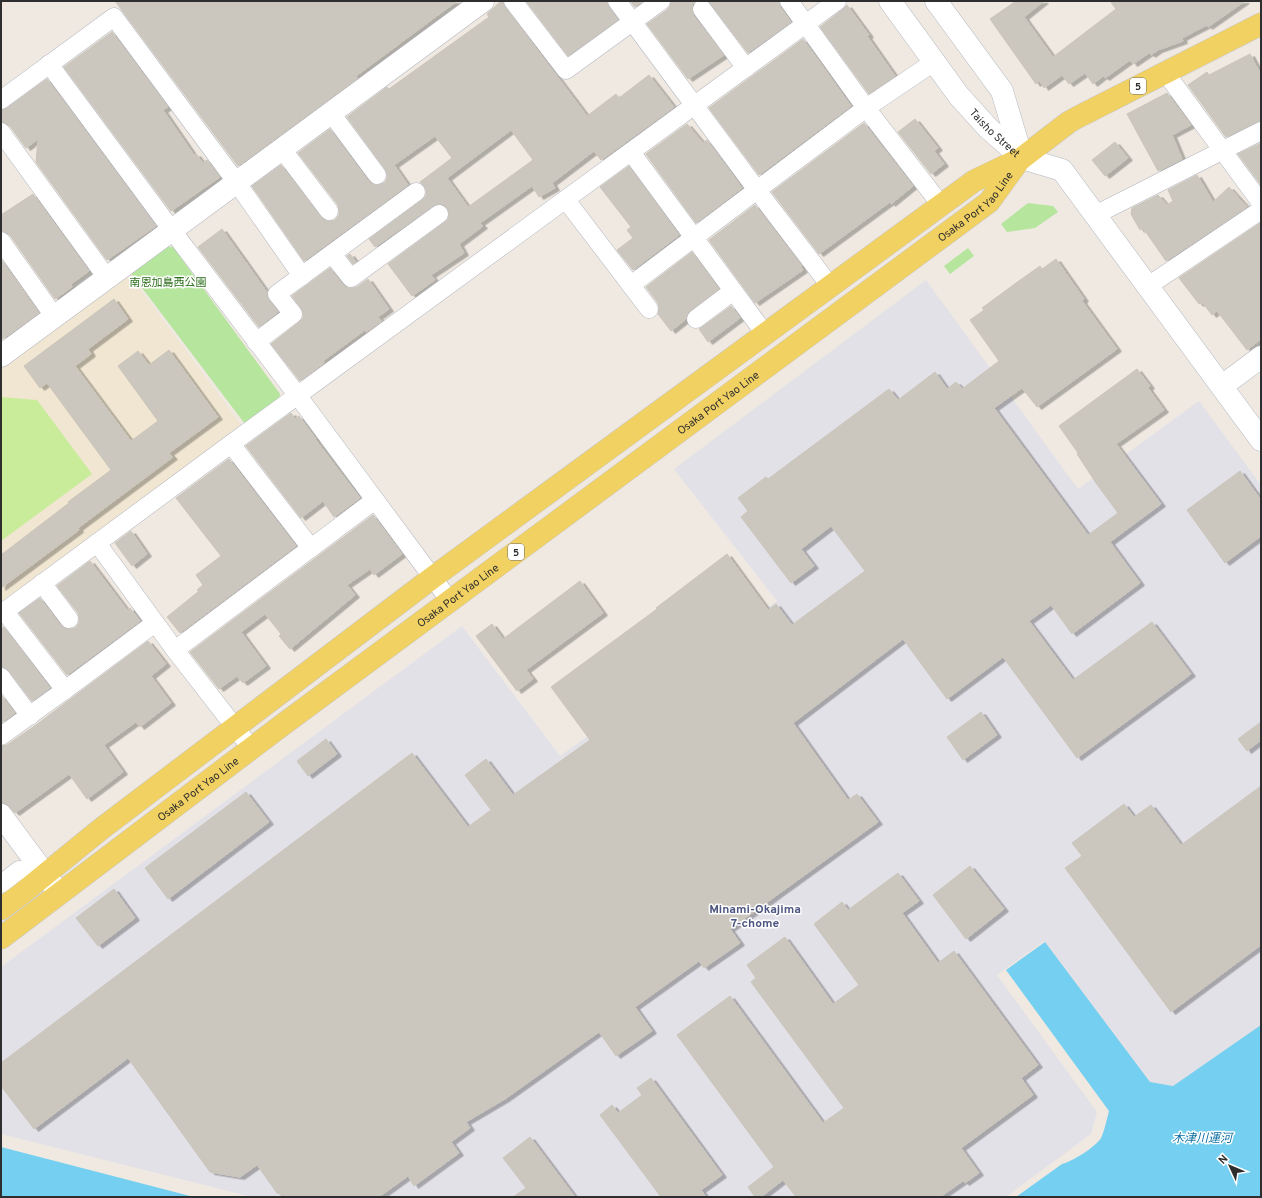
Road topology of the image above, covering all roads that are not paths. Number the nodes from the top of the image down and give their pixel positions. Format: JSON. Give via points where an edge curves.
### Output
{"nodes":[{"id":1,"x":483,"y":1,"type":"edge"},
{"id":2,"x":513,"y":1,"type":"edge"},
{"id":3,"x":616,"y":1,"type":"edge"},
{"id":4,"x":661,"y":1,"type":"edge"},
{"id":5,"x":789,"y":1,"type":"edge"},
{"id":6,"x":837,"y":1,"type":"edge"},
{"id":7,"x":890,"y":1,"type":"edge"},
{"id":8,"x":936,"y":1,"type":"edge"},
{"id":9,"x":702,"y":9,"type":"dead end"},
{"id":10,"x":632,"y":22,"type":"junction"},
{"id":11,"x":806,"y":24,"type":"junction"},
{"id":12,"x":1261,"y":24,"type":"edge"},
{"id":13,"x":934,"y":62,"type":"junction"},
{"id":14,"x":49,"y":64,"type":"junction"},
{"id":15,"x":746,"y":68,"type":"junction"},
{"id":16,"x":1165,"y":72,"type":"junction"},
{"id":17,"x":1,"y":100,"type":"edge"},
{"id":18,"x":694,"y":106,"type":"junction"},
{"id":19,"x":866,"y":108,"type":"junction"},
{"id":20,"x":331,"y":113,"type":"junction"},
{"id":21,"x":1261,"y":131,"type":"edge"},
{"id":22,"x":1,"y":132,"type":"edge"},
{"id":23,"x":282,"y":148,"type":"junction"},
{"id":24,"x":1222,"y":150,"type":"junction"},
{"id":25,"x":631,"y":152,"type":"junction"},
{"id":26,"x":1022,"y":158,"type":"junction"},
{"id":27,"x":377,"y":176,"type":"dead end"},
{"id":28,"x":236,"y":183,"type":"junction"},
{"id":29,"x":757,"y":190,"type":"junction"},
{"id":30,"x":416,"y":192,"type":"dead end"},
{"id":31,"x":566,"y":200,"type":"junction"},
{"id":32,"x":1261,"y":203,"type":"edge"},
{"id":33,"x":941,"y":205,"type":"junction"},
{"id":34,"x":329,"y":210,"type":"dead end"},
{"id":35,"x":1261,"y":210,"type":"edge"},
{"id":36,"x":439,"y":214,"type":"dead end"},
{"id":37,"x":1095,"y":215,"type":"junction"},
{"id":38,"x":171,"y":229,"type":"junction"},
{"id":39,"x":694,"y":238,"type":"junction"},
{"id":40,"x":4,"y":251,"type":"edge"},
{"id":41,"x":332,"y":254,"type":"junction"},
{"id":42,"x":302,"y":276,"type":"junction"},
{"id":43,"x":107,"y":278,"type":"junction"},
{"id":44,"x":631,"y":285,"type":"junction"},
{"id":45,"x":1148,"y":286,"type":"junction"},
{"id":46,"x":831,"y":287,"type":"junction"},
{"id":47,"x":733,"y":291,"type":"junction"},
{"id":48,"x":649,"y":309,"type":"dead end"},
{"id":49,"x":54,"y":316,"type":"junction"},
{"id":50,"x":696,"y":319,"type":"dead end"},
{"id":51,"x":764,"y":334,"type":"junction"},
{"id":52,"x":256,"y":342,"type":"junction"},
{"id":53,"x":1,"y":356,"type":"edge"},
{"id":54,"x":1261,"y":357,"type":"edge"},
{"id":55,"x":1222,"y":386,"type":"junction"},
{"id":56,"x":298,"y":396,"type":"junction"},
{"id":57,"x":1261,"y":440,"type":"edge"},
{"id":58,"x":231,"y":444,"type":"junction"},
{"id":59,"x":375,"y":500,"type":"junction"},
{"id":60,"x":97,"y":542,"type":"junction"},
{"id":61,"x":311,"y":548,"type":"junction"},
{"id":62,"x":432,"y":578,"type":"junction"},
{"id":63,"x":42,"y":583,"type":"junction"},
{"id":64,"x":450,"y":601,"type":"junction"},
{"id":65,"x":3,"y":613,"type":"edge"},
{"id":66,"x":69,"y":619,"type":"dead end"},
{"id":67,"x":155,"y":623,"type":"junction"},
{"id":68,"x":175,"y":650,"type":"junction"},
{"id":69,"x":1,"y":676,"type":"edge"},
{"id":70,"x":65,"y":690,"type":"junction"},
{"id":71,"x":30,"y":716,"type":"junction"},
{"id":72,"x":236,"y":727,"type":"junction"},
{"id":73,"x":1,"y":736,"type":"edge"},
{"id":74,"x":251,"y":748,"type":"junction"},
{"id":75,"x":1,"y":815,"type":"edge"},
{"id":76,"x":45,"y":874,"type":"junction"},
{"id":77,"x":1,"y":884,"type":"edge"},
{"id":78,"x":59,"y":893,"type":"junction"},
{"id":79,"x":1,"y":909,"type":"edge"},
{"id":80,"x":1,"y":938,"type":"edge"}],
"edges":[{"from":1,"to":20,"type":"street"},
{"from":2,"to":10,"type":"street","via":[[566,70]]},
{"from":3,"to":10,"type":"street"},
{"from":4,"to":10,"type":"street"},
{"from":5,"to":11,"type":"street"},
{"from":6,"to":11,"type":"street"},
{"from":7,"to":13,"type":"street","name":"Taisho Street"},
{"from":8,"to":26,"type":"street","name":"Taisho Street","via":[[1002,91]]},
{"from":9,"to":15,"type":"street"},
{"from":10,"to":18,"type":"street"},
{"from":11,"to":15,"type":"street"},
{"from":11,"to":19,"type":"street"},
{"from":12,"to":16,"type":"main road","name":"Osaka Port Yao Line","number":"5"},
{"from":13,"to":19,"type":"street"},
{"from":13,"to":26,"type":"street","name":"Taisho Street","via":[[978,117]]},
{"from":14,"to":17,"type":"street"},
{"from":14,"to":28,"type":"street","via":[[114,17]]},
{"from":14,"to":38,"type":"street"},
{"from":15,"to":18,"type":"street"},
{"from":16,"to":24,"type":"street"},
{"from":16,"to":26,"type":"main road","name":"Osaka Port Yao Line","number":"5","via":[[1069,122]]},
{"from":18,"to":25,"type":"street"},
{"from":18,"to":29,"type":"street"},
{"from":19,"to":29,"type":"street"},
{"from":19,"to":33,"type":"street"},
{"from":20,"to":23,"type":"street"},
{"from":20,"to":27,"type":"street"},
{"from":21,"to":24,"type":"street"},
{"from":22,"to":43,"type":"street"},
{"from":23,"to":28,"type":"street"},
{"from":23,"to":34,"type":"street"},
{"from":24,"to":32,"type":"street"},
{"from":24,"to":37,"type":"street"},
{"from":25,"to":31,"type":"street"},
{"from":25,"to":39,"type":"street"},
{"from":26,"to":33,"type":"main road","name":"Osaka Port Yao Line","number":"5","via":[[974,182]]},
{"from":26,"to":37,"type":"street","via":[[1062,170]]},
{"from":26,"to":64,"type":"main road","name":"Osaka Port Yao Line","number":"5","via":[[988,202]]},
{"from":28,"to":38,"type":"street"},
{"from":28,"to":42,"type":"street"},
{"from":29,"to":39,"type":"street"},
{"from":29,"to":46,"type":"street"},
{"from":30,"to":41,"type":"street"},
{"from":31,"to":44,"type":"street"},
{"from":31,"to":56,"type":"street"},
{"from":33,"to":46,"type":"main road","name":"Osaka Port Yao Line","number":"5"},
{"from":35,"to":45,"type":"street"},
{"from":36,"to":41,"type":"street","via":[[351,278]]},
{"from":37,"to":45,"type":"street"},
{"from":38,"to":43,"type":"street"},
{"from":38,"to":52,"type":"street"},
{"from":39,"to":44,"type":"street"},
{"from":39,"to":47,"type":"street"},
{"from":40,"to":49,"type":"street"},
{"from":41,"to":42,"type":"street"},
{"from":42,"to":52,"type":"street","via":[[277,294],[293,314]]},
{"from":43,"to":49,"type":"street"},
{"from":44,"to":48,"type":"street"},
{"from":45,"to":55,"type":"street"},
{"from":46,"to":51,"type":"main road","name":"Osaka Port Yao Line","number":"5"},
{"from":47,"to":50,"type":"street"},
{"from":47,"to":51,"type":"street"},
{"from":49,"to":53,"type":"street"},
{"from":51,"to":62,"type":"main road","name":"Osaka Port Yao Line","number":"5"},
{"from":52,"to":56,"type":"street"},
{"from":54,"to":55,"type":"street"},
{"from":55,"to":57,"type":"street"},
{"from":56,"to":58,"type":"street"},
{"from":56,"to":59,"type":"street"},
{"from":58,"to":60,"type":"street"},
{"from":58,"to":61,"type":"street"},
{"from":59,"to":61,"type":"street"},
{"from":59,"to":62,"type":"street"},
{"from":60,"to":63,"type":"street"},
{"from":60,"to":67,"type":"street"},
{"from":61,"to":68,"type":"street"},
{"from":62,"to":64,"type":"street"},
{"from":62,"to":72,"type":"main road","name":"Osaka Port Yao Line","number":"5"},
{"from":63,"to":65,"type":"street"},
{"from":63,"to":66,"type":"street"},
{"from":64,"to":74,"type":"main road","name":"Osaka Port Yao Line","number":"5"},
{"from":65,"to":70,"type":"street"},
{"from":67,"to":68,"type":"street"},
{"from":67,"to":70,"type":"street"},
{"from":68,"to":72,"type":"street"},
{"from":69,"to":71,"type":"street"},
{"from":70,"to":71,"type":"street"},
{"from":71,"to":73,"type":"street"},
{"from":72,"to":74,"type":"street"},
{"from":72,"to":76,"type":"main road","name":"Osaka Port Yao Line","number":"5"},
{"from":74,"to":78,"type":"main road","name":"Osaka Port Yao Line","number":"5"},
{"from":75,"to":76,"type":"street"},
{"from":76,"to":77,"type":"street","via":[[19,870]]},
{"from":76,"to":78,"type":"street"},
{"from":76,"to":79,"type":"main road","name":"Osaka Port Yao Line","number":"5"},
{"from":78,"to":80,"type":"main road","name":"Osaka Port Yao Line","number":"5"}]}
